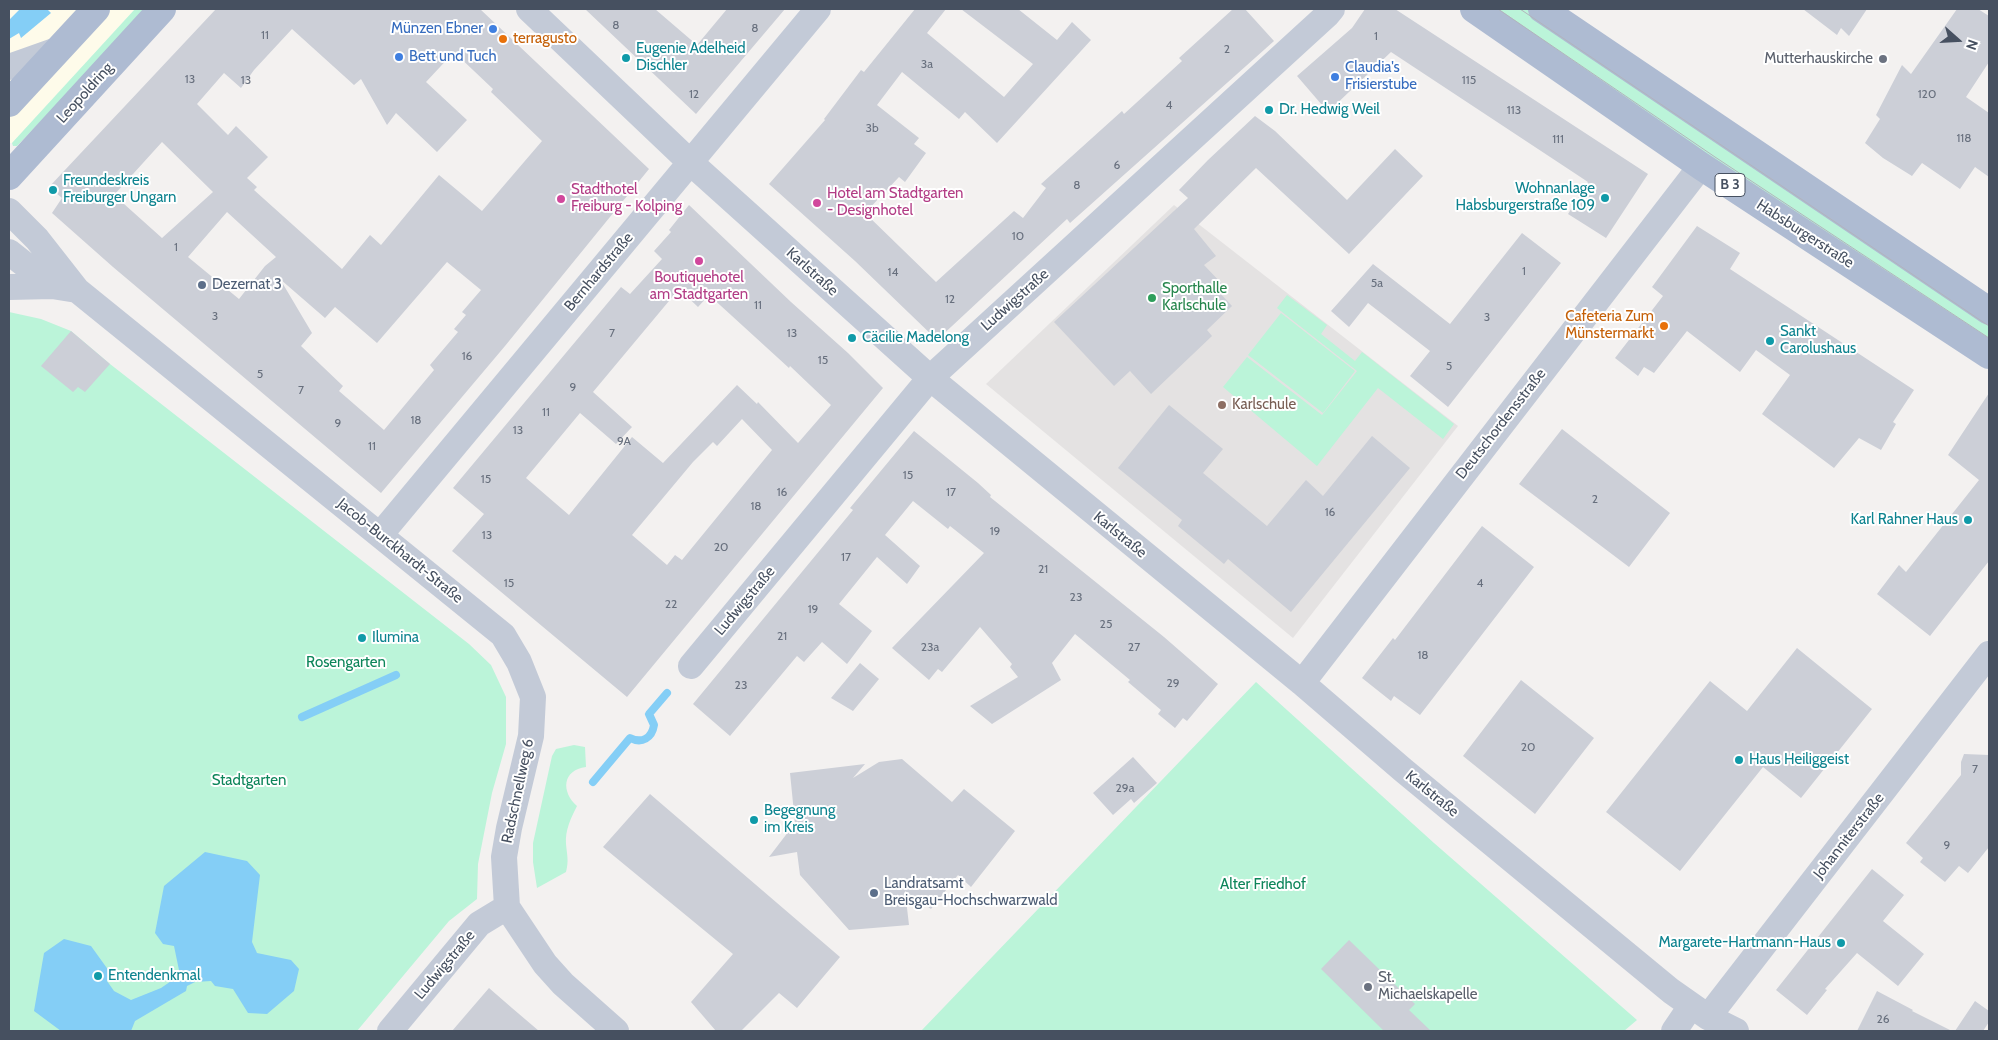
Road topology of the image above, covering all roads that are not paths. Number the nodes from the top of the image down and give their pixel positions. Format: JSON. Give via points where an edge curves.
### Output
{"nodes":[{"id":1,"x":96,"y":9,"type":"edge"},
{"id":2,"x":162,"y":9,"type":"edge"},
{"id":3,"x":529,"y":9,"type":"edge"},
{"id":4,"x":818,"y":9,"type":"edge"},
{"id":5,"x":1332,"y":9,"type":"edge"},
{"id":6,"x":1474,"y":9,"type":"edge"},
{"id":7,"x":1542,"y":9,"type":"edge"},
{"id":8,"x":57,"y":50,"type":"junction"},
{"id":9,"x":9,"y":67,"type":"edge"},
{"id":10,"x":9,"y":103,"type":"edge"},
{"id":11,"x":691,"y":163,"type":"junction"},
{"id":12,"x":1701,"y":166,"type":"junction"},
{"id":13,"x":9,"y":176,"type":"edge"},
{"id":14,"x":9,"y":211,"type":"edge"},
{"id":15,"x":9,"y":252,"type":"edge"},
{"id":16,"x":52,"y":286,"type":"junction"},
{"id":17,"x":9,"y":287,"type":"edge"},
{"id":18,"x":77,"y":290,"type":"junction"},
{"id":19,"x":1989,"y":311,"type":"edge"},
{"id":20,"x":1989,"y":355,"type":"edge"},
{"id":21,"x":930,"y":378,"type":"junction"},
{"id":22,"x":380,"y":535,"type":"junction"},
{"id":23,"x":503,"y":635,"type":"joint"},
{"id":24,"x":1989,"y":654,"type":"edge"},
{"id":25,"x":690,"y":666,"type":"dead end"},
{"id":26,"x":1302,"y":683,"type":"junction"},
{"id":27,"x":507,"y":907,"type":"junction"},
{"id":28,"x":1699,"y":1012,"type":"junction"},
{"id":29,"x":390,"y":1031,"type":"edge"},
{"id":30,"x":616,"y":1031,"type":"edge"},
{"id":31,"x":1674,"y":1031,"type":"edge"},
{"id":32,"x":1736,"y":1031,"type":"edge"}],
"edges":[{"from":1,"to":8,"type":"main road"},
{"from":2,"to":13,"type":"main road","name":"Leopoldring"},
{"from":3,"to":11,"type":"street","name":"Karlstraße"},
{"from":4,"to":11,"type":"street","name":"Bernhardstraße"},
{"from":5,"to":21,"type":"street","name":"Ludwigstraße"},
{"from":6,"to":12,"type":"main road","name":"Habsburgerstraße","number":"B 3"},
{"from":7,"to":19,"type":"main road","number":"B 3"},
{"from":8,"to":9,"type":"street"},
{"from":8,"to":10,"type":"main road"},
{"from":11,"to":21,"type":"street","name":"Karlstraße"},
{"from":11,"to":22,"type":"street","name":"Bernhardstraße"},
{"from":12,"to":20,"type":"main road","name":"Habsburgerstraße","number":"B 3"},
{"from":12,"to":26,"type":"street","name":"Deutschordensstraße"},
{"from":14,"to":18,"type":"street","name":"Jacob-Burckhardt-Straße","via":[[37,239]]},
{"from":15,"to":16,"type":"street","name":"Jacob-Burckhardt-Straße"},
{"from":16,"to":17,"type":"street","name":"Jacob-Burckhardt-Straße"},
{"from":16,"to":18,"type":"street","name":"Jacob-Burckhardt-Straße"},
{"from":18,"to":22,"type":"street","name":"Jacob-Burckhardt-Straße"},
{"from":21,"to":25,"type":"street","name":"Ludwigstraße"},
{"from":21,"to":26,"type":"street","name":"Karlstraße"},
{"from":22,"to":23,"type":"street","name":"Jacob-Burckhardt-Straße"},
{"from":23,"to":27,"type":"street","name":"Radschnellweg 6","via":[[519,662],[533,698],[531,736],[504,857]]},
{"from":24,"to":28,"type":"street","name":"Johanniterstraße"},
{"from":26,"to":28,"type":"street","name":"Karlstraße","via":[[1403,770]]},
{"from":27,"to":29,"type":"street","name":"Ludwigstraße","via":[[479,924]]},
{"from":27,"to":30,"type":"street","via":[[545,964]]},
{"from":28,"to":31,"type":"street","name":"Johanniterstraße"},
{"from":28,"to":32,"type":"street","name":"Karlstraße"}]}
